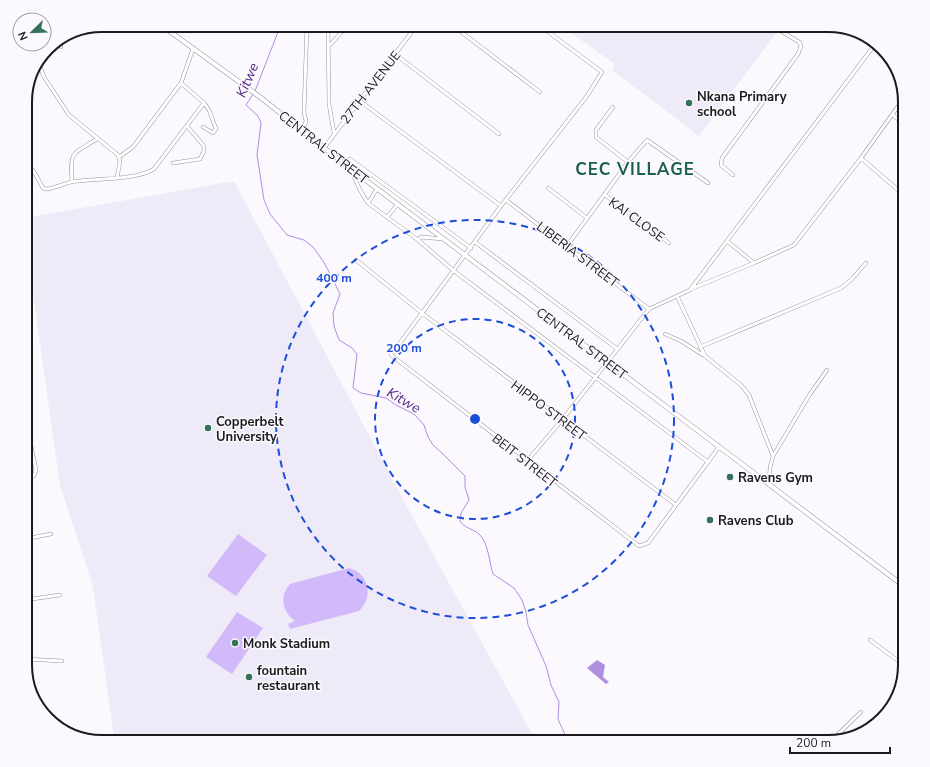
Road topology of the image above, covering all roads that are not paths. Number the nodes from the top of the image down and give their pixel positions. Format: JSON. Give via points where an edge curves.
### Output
{"nodes":[{"id":1,"x":169,"y":32,"type":"edge"},
{"id":2,"x":307,"y":32,"type":"edge"},
{"id":3,"x":328,"y":32,"type":"edge"},
{"id":4,"x":342,"y":32,"type":"edge"},
{"id":5,"x":412,"y":32,"type":"edge"},
{"id":6,"x":461,"y":32,"type":"edge"},
{"id":7,"x":548,"y":32,"type":"edge"},
{"id":8,"x":783,"y":32,"type":"edge"},
{"id":9,"x":328,"y":47,"type":"junction"},
{"id":10,"x":872,"y":48,"type":"edge"},
{"id":11,"x":193,"y":49,"type":"junction"},
{"id":12,"x":395,"y":54,"type":"junction"},
{"id":13,"x":41,"y":68,"type":"edge"},
{"id":14,"x":181,"y":83,"type":"junction"},
{"id":15,"x":540,"y":92,"type":"dead end"},
{"id":16,"x":360,"y":101,"type":"junction"},
{"id":17,"x":204,"y":103,"type":"junction"},
{"id":18,"x":612,"y":107,"type":"dead end"},
{"id":19,"x":898,"y":107,"type":"edge"},
{"id":20,"x":893,"y":115,"type":"junction"},
{"id":21,"x":898,"y":119,"type":"edge"},
{"id":22,"x":187,"y":126,"type":"junction"},
{"id":23,"x":203,"y":127,"type":"dead end"},
{"id":24,"x":303,"y":131,"type":"junction"},
{"id":25,"x":334,"y":133,"type":"junction"},
{"id":26,"x":499,"y":134,"type":"dead end"},
{"id":27,"x":97,"y":139,"type":"junction"},
{"id":28,"x":324,"y":148,"type":"junction"},
{"id":29,"x":119,"y":157,"type":"junction"},
{"id":30,"x":861,"y":158,"type":"junction"},
{"id":31,"x":628,"y":162,"type":"junction"},
{"id":32,"x":173,"y":163,"type":"dead end"},
{"id":33,"x":343,"y":163,"type":"junction"},
{"id":34,"x":351,"y":169,"type":"junction"},
{"id":35,"x":33,"y":170,"type":"dead end"},
{"id":36,"x":733,"y":175,"type":"dead end"},
{"id":37,"x":117,"y":178,"type":"junction"},
{"id":38,"x":72,"y":182,"type":"junction"},
{"id":39,"x":708,"y":184,"type":"dead end"},
{"id":40,"x":548,"y":188,"type":"dead end"},
{"id":41,"x":377,"y":189,"type":"junction"},
{"id":42,"x":898,"y":190,"type":"edge"},
{"id":43,"x":604,"y":195,"type":"junction"},
{"id":44,"x":506,"y":200,"type":"junction"},
{"id":45,"x":368,"y":203,"type":"junction"},
{"id":46,"x":398,"y":204,"type":"junction"},
{"id":47,"x":502,"y":206,"type":"junction"},
{"id":48,"x":387,"y":217,"type":"junction"},
{"id":49,"x":587,"y":218,"type":"junction"},
{"id":50,"x":444,"y":239,"type":"junction"},
{"id":51,"x":418,"y":240,"type":"junction"},
{"id":52,"x":727,"y":241,"type":"junction"},
{"id":53,"x":475,"y":242,"type":"junction"},
{"id":54,"x":669,"y":243,"type":"dead end"},
{"id":55,"x":566,"y":246,"type":"junction"},
{"id":56,"x":470,"y":248,"type":"junction"},
{"id":57,"x":466,"y":256,"type":"junction"},
{"id":58,"x":356,"y":260,"type":"dead end"},
{"id":59,"x":754,"y":263,"type":"junction"},
{"id":60,"x":866,"y":263,"type":"dead end"},
{"id":61,"x":454,"y":271,"type":"junction"},
{"id":62,"x":690,"y":290,"type":"junction"},
{"id":63,"x":677,"y":296,"type":"junction"},
{"id":64,"x":649,"y":309,"type":"junction"},
{"id":65,"x":422,"y":313,"type":"junction"},
{"id":66,"x":665,"y":334,"type":"dead end"},
{"id":67,"x":700,"y":347,"type":"junction"},
{"id":68,"x":616,"y":348,"type":"junction"},
{"id":69,"x":705,"y":356,"type":"junction"},
{"id":70,"x":606,"y":362,"type":"junction"},
{"id":71,"x":826,"y":370,"type":"dead end"},
{"id":72,"x":594,"y":377,"type":"junction"},
{"id":73,"x":562,"y":420,"type":"junction"},
{"id":74,"x":720,"y":447,"type":"junction"},
{"id":75,"x":32,"y":450,"type":"edge"},
{"id":76,"x":773,"y":456,"type":"junction"},
{"id":77,"x":527,"y":461,"type":"junction"},
{"id":78,"x":708,"y":462,"type":"junction"},
{"id":79,"x":32,"y":476,"type":"edge"},
{"id":80,"x":769,"y":485,"type":"junction"},
{"id":81,"x":676,"y":505,"type":"junction"},
{"id":82,"x":51,"y":534,"type":"dead end"},
{"id":83,"x":32,"y":538,"type":"edge"},
{"id":84,"x":898,"y":582,"type":"edge"},
{"id":85,"x":60,"y":595,"type":"dead end"},
{"id":86,"x":32,"y":599,"type":"edge"},
{"id":87,"x":870,"y":640,"type":"dead end"},
{"id":88,"x":32,"y":659,"type":"edge"},
{"id":89,"x":62,"y":661,"type":"dead end"},
{"id":90,"x":898,"y":661,"type":"edge"},
{"id":91,"x":861,"y":712,"type":"dead end"},
{"id":92,"x":838,"y":734,"type":"edge"}],
"edges":[{"from":1,"to":11,"type":"street","name":"CENTRAL STREET"},
{"from":2,"to":24,"type":"street","via":[[304,112],[306,120]]},
{"from":3,"to":9,"type":"street"},
{"from":4,"to":9,"type":"street"},
{"from":5,"to":12,"type":"street","name":"27TH AVENUE"},
{"from":6,"to":15,"type":"street"},
{"from":7,"to":44,"type":"street","via":[[602,72],[587,96]]},
{"from":8,"to":36,"type":"street","via":[[801,46],[798,54],[722,158],[721,164]]},
{"from":9,"to":25,"type":"street","via":[[329,104]]},
{"from":10,"to":52,"type":"street"},
{"from":11,"to":14,"type":"street"},
{"from":11,"to":24,"type":"street","name":"CENTRAL STREET"},
{"from":12,"to":16,"type":"street","name":"27TH AVENUE"},
{"from":12,"to":26,"type":"street"},
{"from":13,"to":27,"type":"street","via":[[64,109]]},
{"from":14,"to":17,"type":"street"},
{"from":14,"to":29,"type":"street","via":[[133,147]]},
{"from":16,"to":25,"type":"street","name":"27TH AVENUE"},
{"from":16,"to":47,"type":"street"},
{"from":17,"to":22,"type":"street"},
{"from":17,"to":23,"type":"street","via":[[216,129],[212,132]]},
{"from":18,"to":31,"type":"street","via":[[596,130],[596,137]]},
{"from":19,"to":20,"type":"street"},
{"from":20,"to":21,"type":"street"},
{"from":20,"to":30,"type":"street"},
{"from":22,"to":32,"type":"street","via":[[204,146],[202,156],[196,160]]},
{"from":22,"to":37,"type":"street","via":[[154,169]]},
{"from":24,"to":28,"type":"street","name":"CENTRAL STREET"},
{"from":25,"to":28,"type":"street","name":"27TH AVENUE"},
{"from":27,"to":29,"type":"street"},
{"from":27,"to":38,"type":"street","via":[[75,153],[71,159]]},
{"from":28,"to":33,"type":"street","name":"CENTRAL STREET"},
{"from":29,"to":37,"type":"street"},
{"from":30,"to":42,"type":"street"},
{"from":30,"to":59,"type":"street","via":[[794,245]]},
{"from":31,"to":39,"type":"street","via":[[645,142],[650,141]]},
{"from":31,"to":43,"type":"street"},
{"from":33,"to":34,"type":"street","name":"CENTRAL STREET"},
{"from":33,"to":56,"type":"street","via":[[348,159],[355,162]]},
{"from":34,"to":41,"type":"street","name":"CENTRAL STREET"},
{"from":34,"to":45,"type":"street"},
{"from":35,"to":38,"type":"street","via":[[43,188]]},
{"from":37,"to":38,"type":"street"},
{"from":40,"to":49,"type":"street"},
{"from":41,"to":45,"type":"street"},
{"from":41,"to":46,"type":"street","name":"CENTRAL STREET"},
{"from":43,"to":49,"type":"street"},
{"from":43,"to":54,"type":"street","name":"KAI CLOSE"},
{"from":44,"to":47,"type":"street"},
{"from":44,"to":55,"type":"street","name":"LIBERIA STREET"},
{"from":45,"to":48,"type":"street"},
{"from":46,"to":48,"type":"street"},
{"from":46,"to":50,"type":"street","name":"CENTRAL STREET"},
{"from":47,"to":53,"type":"street"},
{"from":48,"to":51,"type":"street"},
{"from":49,"to":55,"type":"street"},
{"from":50,"to":51,"type":"street","via":[[421,237]]},
{"from":50,"to":57,"type":"street","name":"CENTRAL STREET"},
{"from":51,"to":61,"type":"street"},
{"from":52,"to":59,"type":"street"},
{"from":52,"to":62,"type":"street"},
{"from":53,"to":56,"type":"street"},
{"from":53,"to":68,"type":"street"},
{"from":55,"to":64,"type":"street","name":"LIBERIA STREET"},
{"from":56,"to":57,"type":"street"},
{"from":57,"to":61,"type":"street"},
{"from":57,"to":70,"type":"street","name":"CENTRAL STREET"},
{"from":58,"to":65,"type":"street","name":"HIPPO STREET"},
{"from":59,"to":62,"type":"street"},
{"from":60,"to":67,"type":"street","via":[[841,288]]},
{"from":61,"to":65,"type":"street"},
{"from":61,"to":72,"type":"street"},
{"from":62,"to":63,"type":"street"},
{"from":63,"to":64,"type":"street"},
{"from":63,"to":67,"type":"street"},
{"from":64,"to":68,"type":"street"},
{"from":65,"to":73,"type":"street","name":"HIPPO STREET"},
{"from":65,"to":77,"type":"street","name":"BEIT STREET","via":[[391,355]]},
{"from":66,"to":69,"type":"street"},
{"from":67,"to":69,"type":"street"},
{"from":68,"to":70,"type":"street"},
{"from":69,"to":76,"type":"street","via":[[746,390]]},
{"from":70,"to":72,"type":"street"},
{"from":70,"to":74,"type":"street","name":"CENTRAL STREET"},
{"from":71,"to":76,"type":"street"},
{"from":72,"to":73,"type":"street"},
{"from":72,"to":78,"type":"street"},
{"from":73,"to":77,"type":"street"},
{"from":73,"to":81,"type":"street","name":"HIPPO STREET"},
{"from":74,"to":78,"type":"street"},
{"from":74,"to":80,"type":"street","name":"CENTRAL STREET"},
{"from":75,"to":79,"type":"street","via":[[36,470]]},
{"from":76,"to":80,"type":"street"},
{"from":77,"to":81,"type":"street","name":"BEIT STREET","via":[[635,545],[642,546],[648,543]]},
{"from":78,"to":81,"type":"street"},
{"from":80,"to":84,"type":"street","name":"CENTRAL STREET"},
{"from":82,"to":83,"type":"street"},
{"from":85,"to":86,"type":"street"},
{"from":87,"to":90,"type":"street"},
{"from":88,"to":89,"type":"street"},
{"from":91,"to":92,"type":"street"}]}
